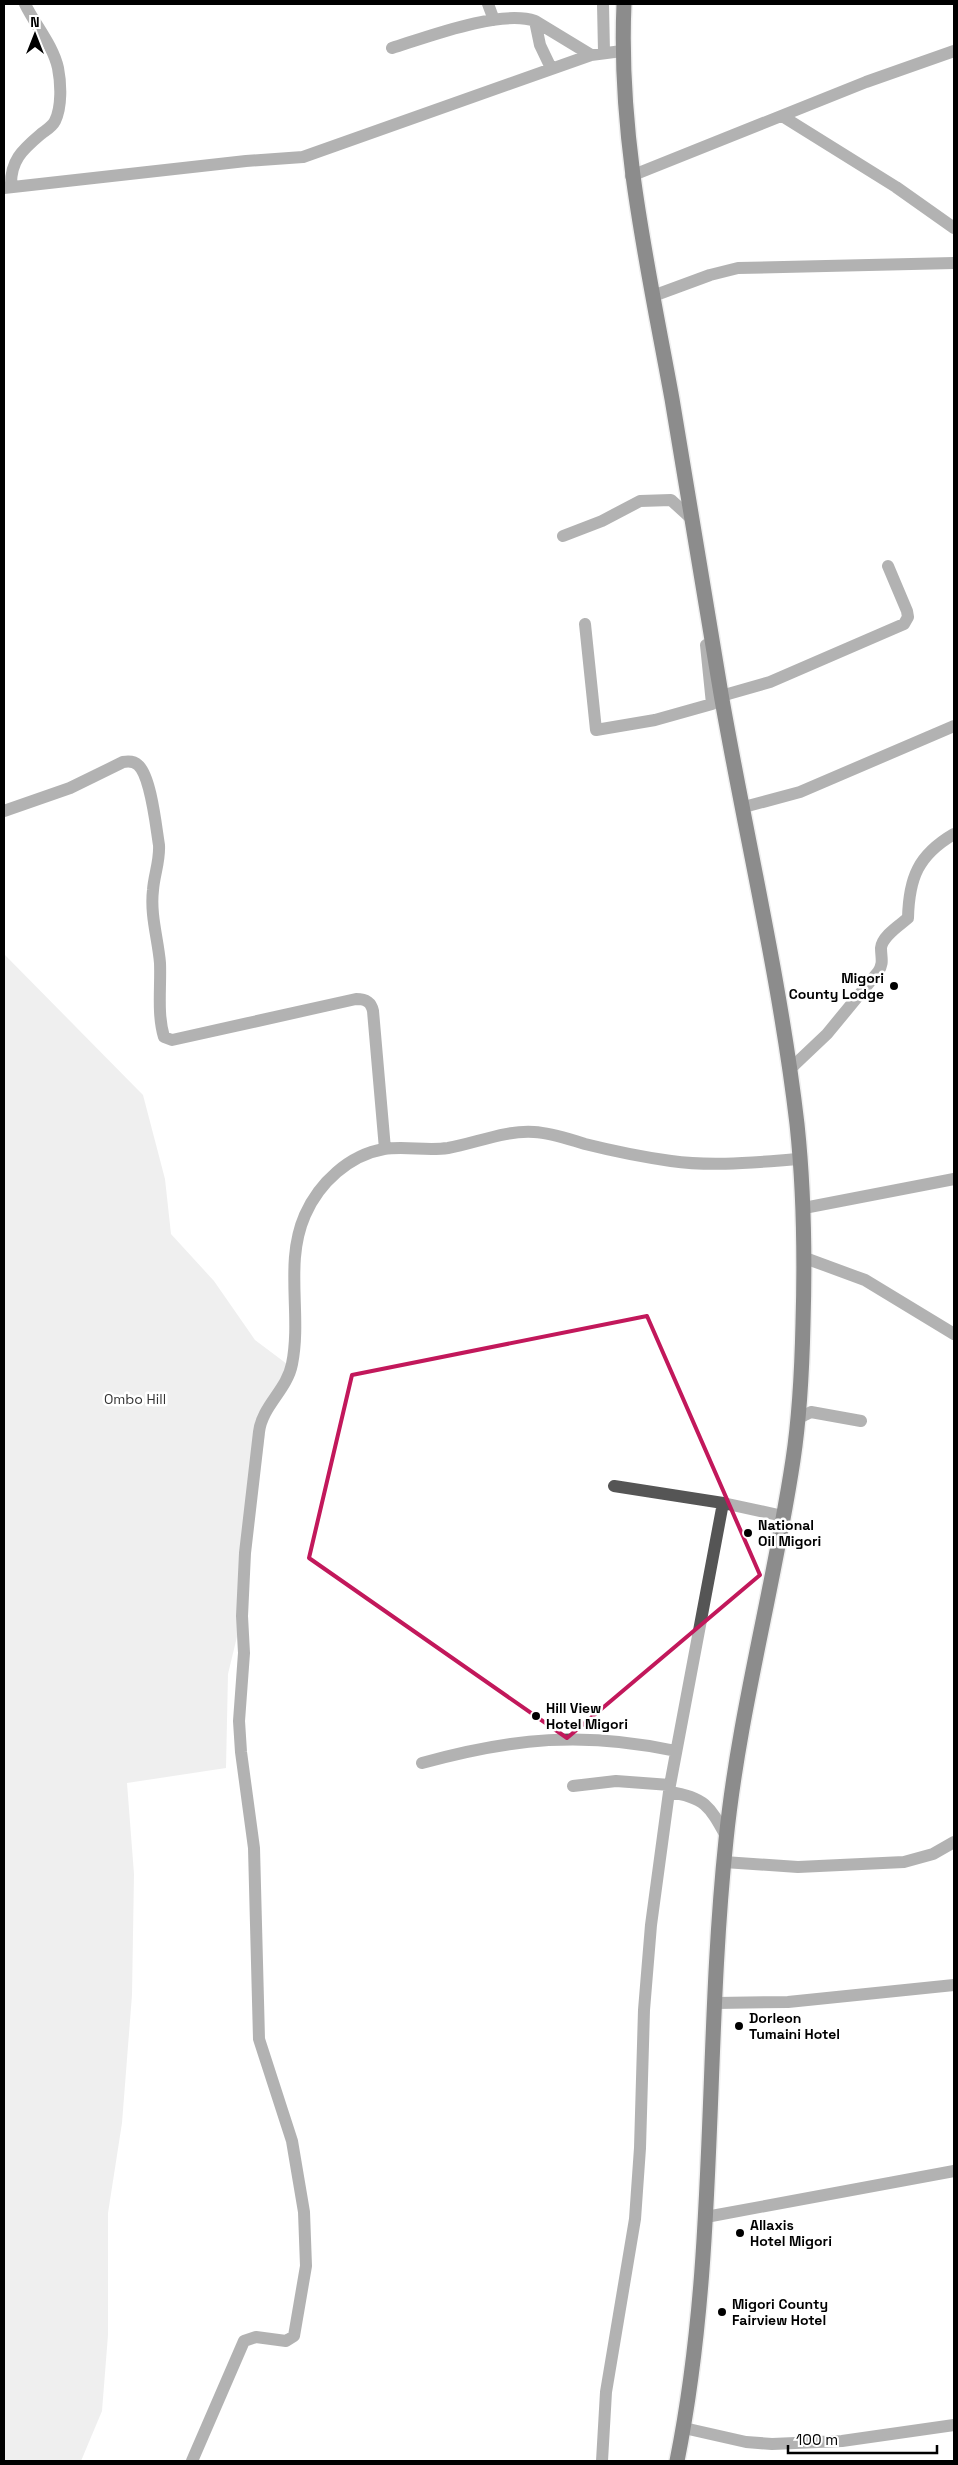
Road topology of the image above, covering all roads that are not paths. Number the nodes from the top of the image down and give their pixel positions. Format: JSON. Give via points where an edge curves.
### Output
{"nodes":[{"id":1,"x":25,"y":4,"type":"edge"},
{"id":2,"x":488,"y":4,"type":"edge"},
{"id":3,"x":603,"y":4,"type":"edge"},
{"id":4,"x":624,"y":4,"type":"edge"},
{"id":5,"x":494,"y":20,"type":"junction"},
{"id":6,"x":535,"y":21,"type":"junction"},
{"id":7,"x":392,"y":48,"type":"dead end"},
{"id":8,"x":604,"y":52,"type":"junction"},
{"id":9,"x":622,"y":52,"type":"junction"},
{"id":10,"x":954,"y":52,"type":"edge"},
{"id":11,"x":591,"y":55,"type":"junction"},
{"id":12,"x":551,"y":68,"type":"junction"},
{"id":13,"x":782,"y":116,"type":"junction"},
{"id":14,"x":631,"y":176,"type":"junction"},
{"id":15,"x":7,"y":188,"type":"edge"},
{"id":16,"x":954,"y":228,"type":"edge"},
{"id":17,"x":954,"y":263,"type":"edge"},
{"id":18,"x":653,"y":296,"type":"junction"},
{"id":19,"x":693,"y":518,"type":"junction"},
{"id":20,"x":562,"y":536,"type":"dead end"},
{"id":21,"x":888,"y":566,"type":"dead end"},
{"id":22,"x":585,"y":624,"type":"dead end"},
{"id":23,"x":722,"y":696,"type":"junction"},
{"id":24,"x":954,"y":726,"type":"edge"},
{"id":25,"x":744,"y":807,"type":"junction"},
{"id":26,"x":4,"y":811,"type":"edge"},
{"id":27,"x":954,"y":834,"type":"edge"},
{"id":28,"x":789,"y":1070,"type":"junction"},
{"id":29,"x":385,"y":1149,"type":"junction"},
{"id":30,"x":800,"y":1159,"type":"junction"},
{"id":31,"x":954,"y":1179,"type":"edge"},
{"id":32,"x":804,"y":1208,"type":"junction"},
{"id":33,"x":805,"y":1258,"type":"junction"},
{"id":34,"x":954,"y":1334,"type":"edge"},
{"id":35,"x":799,"y":1418,"type":"junction"},
{"id":36,"x":861,"y":1421,"type":"dead end"},
{"id":37,"x":614,"y":1486,"type":"dead end"},
{"id":38,"x":723,"y":1503,"type":"junction"},
{"id":39,"x":784,"y":1516,"type":"junction"},
{"id":40,"x":676,"y":1751,"type":"junction"},
{"id":41,"x":422,"y":1763,"type":"dead end"},
{"id":42,"x":573,"y":1786,"type":"dead end"},
{"id":43,"x":670,"y":1788,"type":"junction"},
{"id":44,"x":726,"y":1836,"type":"junction"},
{"id":45,"x":954,"y":1842,"type":"edge"},
{"id":46,"x":724,"y":1862,"type":"junction"},
{"id":47,"x":954,"y":1985,"type":"edge"},
{"id":48,"x":716,"y":2003,"type":"junction"},
{"id":49,"x":954,"y":2171,"type":"edge"},
{"id":50,"x":706,"y":2217,"type":"junction"},
{"id":51,"x":954,"y":2425,"type":"edge"},
{"id":52,"x":684,"y":2428,"type":"junction"},
{"id":53,"x":192,"y":2461,"type":"edge"},
{"id":54,"x":602,"y":2461,"type":"edge"},
{"id":55,"x":677,"y":2461,"type":"edge"}],
"edges":[{"from":1,"to":15,"type":"street","via":[[58,66],[58,109],[52,126],[34,140],[14,163]]},
{"from":2,"to":5,"type":"street"},
{"from":3,"to":8,"type":"street"},
{"from":4,"to":9,"type":"highway"},
{"from":5,"to":6,"type":"street","via":[[521,17]]},
{"from":5,"to":7,"type":"street"},
{"from":6,"to":11,"type":"street"},
{"from":6,"to":12,"type":"street","via":[[540,44]]},
{"from":8,"to":9,"type":"street"},
{"from":8,"to":11,"type":"street"},
{"from":9,"to":14,"type":"highway"},
{"from":10,"to":13,"type":"street","via":[[897,70]]},
{"from":11,"to":12,"type":"street"},
{"from":12,"to":15,"type":"street","via":[[315,154]]},
{"from":13,"to":14,"type":"street"},
{"from":13,"to":16,"type":"street","via":[[896,187]]},
{"from":14,"to":18,"type":"highway"},
{"from":17,"to":18,"type":"street","via":[[738,268]]},
{"from":18,"to":19,"type":"highway"},
{"from":19,"to":20,"type":"street","via":[[671,500],[640,501],[602,521]]},
{"from":19,"to":22,"type":"street","via":[[712,704],[655,720],[596,730]]},
{"from":19,"to":23,"type":"highway"},
{"from":21,"to":23,"type":"street","via":[[907,611],[904,624],[770,682]]},
{"from":23,"to":25,"type":"highway"},
{"from":24,"to":25,"type":"street","via":[[800,792]]},
{"from":25,"to":28,"type":"highway"},
{"from":26,"to":29,"type":"street","via":[[70,788],[123,762],[139,766],[147,784],[159,845],[152,905],[160,962],[164,1036],[172,1040],[356,999],[366,1000],[373,1011]]},
{"from":27,"to":28,"type":"street","via":[[935,848],[915,872],[909,892],[908,918],[884,941],[882,965],[878,972],[827,1034]]},
{"from":28,"to":30,"type":"highway"},
{"from":29,"to":30,"type":"street","via":[[446,1148],[532,1132],[672,1161],[735,1164]]},
{"from":29,"to":53,"type":"street","via":[[356,1159],[326,1181],[313,1198],[298,1231],[294,1260],[294,1351],[288,1376],[260,1423],[245,1553],[244,1653],[239,1721],[254,1848],[259,2038],[288,2127],[302,2198],[306,2266],[301,2304],[291,2340],[256,2337],[244,2341]]},
{"from":30,"to":32,"type":"highway"},
{"from":31,"to":32,"type":"street"},
{"from":32,"to":33,"type":"highway"},
{"from":33,"to":34,"type":"street","via":[[864,1280]]},
{"from":33,"to":35,"type":"highway"},
{"from":35,"to":36,"type":"street","via":[[811,1412]]},
{"from":35,"to":39,"type":"highway"},
{"from":37,"to":38,"type":"street"},
{"from":38,"to":39,"type":"street"},
{"from":38,"to":40,"type":"street"},
{"from":39,"to":44,"type":"highway","via":[[751,1673]]},
{"from":40,"to":41,"type":"street","via":[[616,1740],[555,1739],[497,1745]]},
{"from":40,"to":43,"type":"street"},
{"from":42,"to":43,"type":"street","via":[[616,1781]]},
{"from":43,"to":44,"type":"street","via":[[705,1803]]},
{"from":43,"to":54,"type":"street","via":[[650,1925],[635,2219],[606,2392]]},
{"from":44,"to":46,"type":"highway"},
{"from":45,"to":46,"type":"street","via":[[933,1854],[904,1862],[798,1867]]},
{"from":46,"to":48,"type":"highway"},
{"from":47,"to":48,"type":"street","via":[[795,2002]]},
{"from":48,"to":50,"type":"highway"},
{"from":49,"to":50,"type":"street"},
{"from":50,"to":52,"type":"highway","via":[[698,2329]]},
{"from":51,"to":52,"type":"street","via":[[842,2441],[772,2444],[746,2442]]},
{"from":52,"to":55,"type":"highway"}]}
